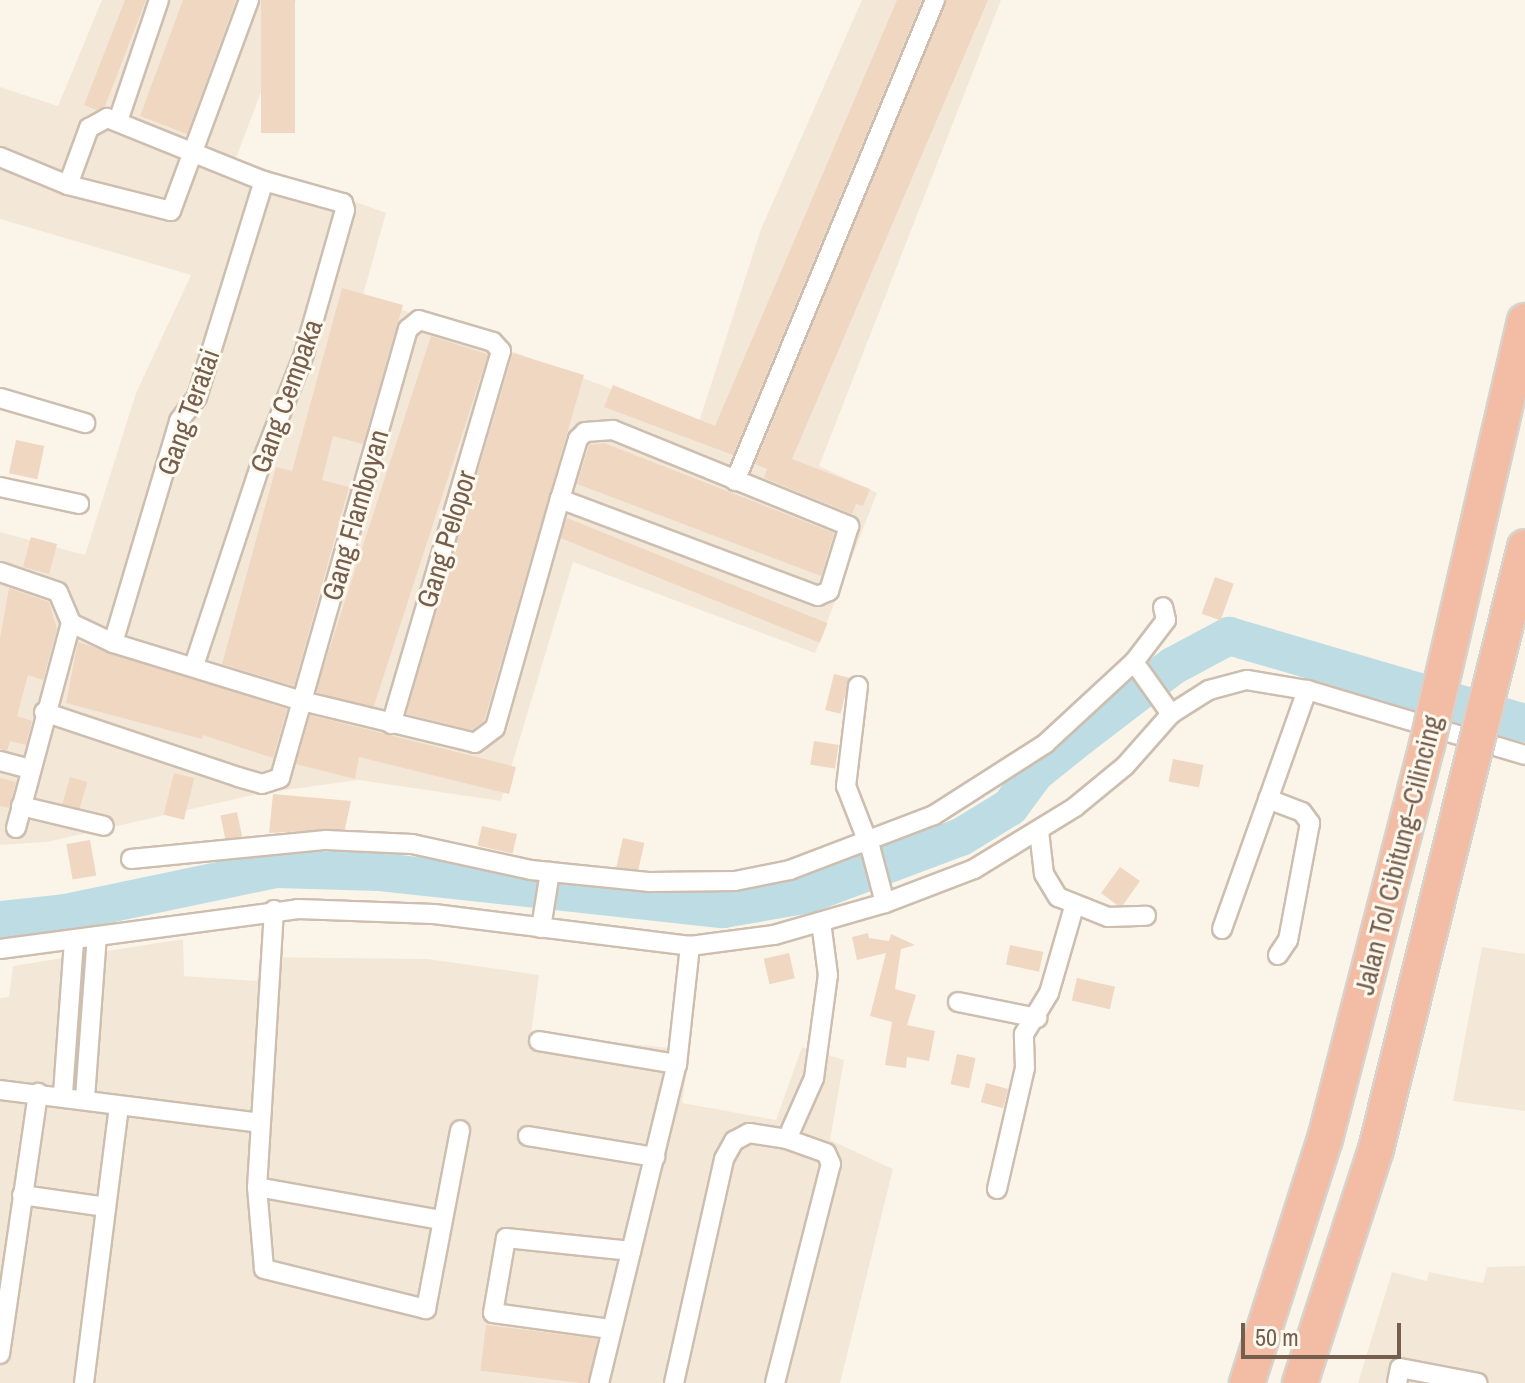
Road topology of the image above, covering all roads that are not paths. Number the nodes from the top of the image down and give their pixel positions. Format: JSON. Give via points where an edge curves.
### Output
{"nodes":[{"id":1,"x":159,"y":0,"type":"edge"},
{"id":2,"x":249,"y":0,"type":"edge"},
{"id":3,"x":935,"y":0,"type":"edge"},
{"id":4,"x":118,"y":121,"type":"junction"},
{"id":5,"x":192,"y":154,"type":"junction"},
{"id":6,"x":0,"y":157,"type":"edge"},
{"id":7,"x":264,"y":181,"type":"junction"},
{"id":8,"x":68,"y":185,"type":"junction"},
{"id":9,"x":1525,"y":321,"type":"edge"},
{"id":10,"x":408,"y":329,"type":"joint"},
{"id":11,"x":0,"y":398,"type":"edge"},
{"id":12,"x":85,"y":423,"type":"dead end"},
{"id":13,"x":735,"y":481,"type":"junction"},
{"id":14,"x":0,"y":487,"type":"edge"},
{"id":15,"x":560,"y":499,"type":"junction"},
{"id":16,"x":79,"y":504,"type":"dead end"},
{"id":17,"x":1525,"y":547,"type":"edge"},
{"id":18,"x":0,"y":572,"type":"edge"},
{"id":19,"x":1163,"y":607,"type":"dead end"},
{"id":20,"x":71,"y":623,"type":"junction"},
{"id":21,"x":113,"y":643,"type":"junction"},
{"id":22,"x":194,"y":666,"type":"junction"},
{"id":23,"x":1136,"y":666,"type":"junction"},
{"id":24,"x":858,"y":686,"type":"dead end"},
{"id":25,"x":1307,"y":690,"type":"junction"},
{"id":26,"x":302,"y":701,"type":"junction"},
{"id":27,"x":1166,"y":707,"type":"junction"},
{"id":28,"x":44,"y":712,"type":"junction"},
{"id":29,"x":391,"y":724,"type":"junction"},
{"id":30,"x":1525,"y":755,"type":"edge"},
{"id":31,"x":0,"y":761,"type":"edge"},
{"id":32,"x":29,"y":769,"type":"junction"},
{"id":33,"x":1268,"y":799,"type":"junction"},
{"id":34,"x":21,"y":806,"type":"junction"},
{"id":35,"x":104,"y":826,"type":"dead end"},
{"id":36,"x":16,"y":828,"type":"dead end"},
{"id":37,"x":1039,"y":831,"type":"junction"},
{"id":38,"x":869,"y":845,"type":"junction"},
{"id":39,"x":131,"y":859,"type":"dead end"},
{"id":40,"x":550,"y":876,"type":"junction"},
{"id":41,"x":883,"y":895,"type":"junction"},
{"id":42,"x":1074,"y":907,"type":"junction"},
{"id":43,"x":274,"y":910,"type":"junction"},
{"id":44,"x":1146,"y":916,"type":"dead end"},
{"id":45,"x":543,"y":920,"type":"junction"},
{"id":46,"x":821,"y":922,"type":"junction"},
{"id":47,"x":1222,"y":929,"type":"dead end"},
{"id":48,"x":97,"y":936,"type":"junction"},
{"id":49,"x":74,"y":942,"type":"junction"},
{"id":50,"x":690,"y":946,"type":"junction"},
{"id":51,"x":0,"y":949,"type":"edge"},
{"id":52,"x":1278,"y":955,"type":"dead end"},
{"id":53,"x":958,"y":1002,"type":"dead end"},
{"id":54,"x":1037,"y":1018,"type":"junction"},
{"id":55,"x":539,"y":1041,"type":"dead end"},
{"id":56,"x":677,"y":1064,"type":"junction"},
{"id":57,"x":0,"y":1090,"type":"edge"},
{"id":58,"x":38,"y":1093,"type":"junction"},
{"id":59,"x":63,"y":1094,"type":"junction"},
{"id":60,"x":85,"y":1098,"type":"junction"},
{"id":61,"x":119,"y":1106,"type":"junction"},
{"id":62,"x":260,"y":1123,"type":"junction"},
{"id":63,"x":460,"y":1130,"type":"dead end"},
{"id":64,"x":528,"y":1136,"type":"dead end"},
{"id":65,"x":787,"y":1139,"type":"junction"},
{"id":66,"x":655,"y":1157,"type":"junction"},
{"id":67,"x":257,"y":1187,"type":"junction"},
{"id":68,"x":997,"y":1189,"type":"dead end"},
{"id":69,"x":22,"y":1195,"type":"junction"},
{"id":70,"x":106,"y":1207,"type":"junction"},
{"id":71,"x":440,"y":1220,"type":"junction"},
{"id":72,"x":631,"y":1251,"type":"junction"},
{"id":73,"x":610,"y":1329,"type":"junction"},
{"id":74,"x":0,"y":1354,"type":"edge"},
{"id":75,"x":84,"y":1383,"type":"edge"},
{"id":76,"x":599,"y":1383,"type":"edge"},
{"id":77,"x":674,"y":1383,"type":"edge"},
{"id":78,"x":775,"y":1383,"type":"edge"},
{"id":79,"x":1247,"y":1383,"type":"edge"},
{"id":80,"x":1300,"y":1383,"type":"edge"},
{"id":81,"x":1397,"y":1383,"type":"edge"},
{"id":82,"x":1478,"y":1383,"type":"edge"}],
"edges":[{"from":1,"to":4,"type":"street"},
{"from":2,"to":5,"type":"street"},
{"from":3,"to":13,"type":"street"},
{"from":4,"to":5,"type":"street"},
{"from":4,"to":8,"type":"street","via":[[97,121],[89,128]]},
{"from":5,"to":7,"type":"street"},
{"from":5,"to":8,"type":"street","via":[[171,211]]},
{"from":6,"to":8,"type":"street"},
{"from":7,"to":21,"type":"street","name":"Gang Teratai","via":[[197,397],[179,421]]},
{"from":7,"to":22,"type":"street","name":"Gang Cempaka","via":[[343,203],[345,220]]},
{"from":9,"to":79,"type":"highway","name":"Jalan Tol Cibitung–Cilincing","bridge":true,"via":[[1430,731],[1325,1139]]},
{"from":10,"to":26,"type":"street","name":"Gang Flamboyan"},
{"from":10,"to":29,"type":"street","name":"Gang Pelopor","via":[[419,320],[498,344],[501,354]]},
{"from":11,"to":12,"type":"street"},
{"from":13,"to":15,"type":"street","via":[[613,430],[593,428],[578,439]]},
{"from":13,"to":15,"type":"street","via":[[849,526],[825,595]]},
{"from":14,"to":16,"type":"street"},
{"from":15,"to":29,"type":"street","via":[[495,728],[475,743]]},
{"from":17,"to":80,"type":"highway","name":"Jalan Tol Cibitung–Cilincing","bridge":true,"via":[[1376,1149]]},
{"from":18,"to":20,"type":"street","via":[[58,592]]},
{"from":19,"to":23,"type":"street","via":[[1166,620]]},
{"from":20,"to":21,"type":"street"},
{"from":20,"to":28,"type":"street"},
{"from":21,"to":22,"type":"street"},
{"from":22,"to":26,"type":"street"},
{"from":23,"to":27,"type":"street"},
{"from":23,"to":38,"type":"street","via":[[1034,751],[934,815]]},
{"from":24,"to":38,"type":"street","via":[[846,786]]},
{"from":25,"to":27,"type":"street","via":[[1275,682],[1229,683]]},
{"from":25,"to":30,"type":"street"},
{"from":25,"to":33,"type":"street"},
{"from":26,"to":28,"type":"street","name":"Gang Flamboyan","via":[[280,778],[262,784]]},
{"from":26,"to":29,"type":"street"},
{"from":27,"to":37,"type":"street","via":[[1125,766]]},
{"from":28,"to":32,"type":"street"},
{"from":31,"to":32,"type":"street"},
{"from":32,"to":34,"type":"street"},
{"from":33,"to":47,"type":"street"},
{"from":33,"to":52,"type":"street","via":[[1302,812],[1310,823],[1288,940]]},
{"from":34,"to":35,"type":"street"},
{"from":34,"to":36,"type":"street"},
{"from":37,"to":41,"type":"street","via":[[974,869]]},
{"from":37,"to":42,"type":"street","via":[[1049,885]]},
{"from":38,"to":40,"type":"street","via":[[735,881]]},
{"from":38,"to":41,"type":"street"},
{"from":39,"to":40,"type":"street","via":[[340,840],[412,844]]},
{"from":40,"to":45,"type":"street"},
{"from":41,"to":46,"type":"street"},
{"from":42,"to":44,"type":"street","via":[[1108,917]]},
{"from":42,"to":54,"type":"street"},
{"from":43,"to":45,"type":"street"},
{"from":43,"to":48,"type":"street"},
{"from":43,"to":62,"type":"street"},
{"from":45,"to":50,"type":"street"},
{"from":46,"to":50,"type":"street","via":[[774,935]]},
{"from":46,"to":65,"type":"street","via":[[828,975],[823,1033],[814,1078]]},
{"from":48,"to":49,"type":"street"},
{"from":48,"to":60,"type":"street"},
{"from":49,"to":51,"type":"street"},
{"from":49,"to":59,"type":"street"},
{"from":50,"to":56,"type":"street"},
{"from":53,"to":54,"type":"street"},
{"from":54,"to":68,"type":"street","via":[[1024,1034],[1025,1068]]},
{"from":55,"to":56,"type":"street"},
{"from":56,"to":66,"type":"street"},
{"from":57,"to":58,"type":"street"},
{"from":58,"to":59,"type":"street"},
{"from":58,"to":69,"type":"street"},
{"from":59,"to":60,"type":"street"},
{"from":60,"to":61,"type":"street"},
{"from":61,"to":62,"type":"street"},
{"from":61,"to":70,"type":"street"},
{"from":62,"to":67,"type":"street"},
{"from":63,"to":71,"type":"street"},
{"from":64,"to":66,"type":"street"},
{"from":65,"to":77,"type":"street","via":[[749,1133],[734,1141],[724,1159]]},
{"from":65,"to":78,"type":"street","via":[[826,1153],[831,1164]]},
{"from":66,"to":72,"type":"street"},
{"from":67,"to":71,"type":"street"},
{"from":67,"to":71,"type":"street","via":[[260,1261],[269,1274],[424,1310]]},
{"from":69,"to":70,"type":"street"},
{"from":69,"to":74,"type":"street"},
{"from":70,"to":75,"type":"street"},
{"from":72,"to":73,"type":"street"},
{"from":72,"to":73,"type":"street","via":[[506,1238],[493,1313]]},
{"from":73,"to":76,"type":"street"},
{"from":81,"to":82,"type":"street","via":[[1400,1368]]}]}
